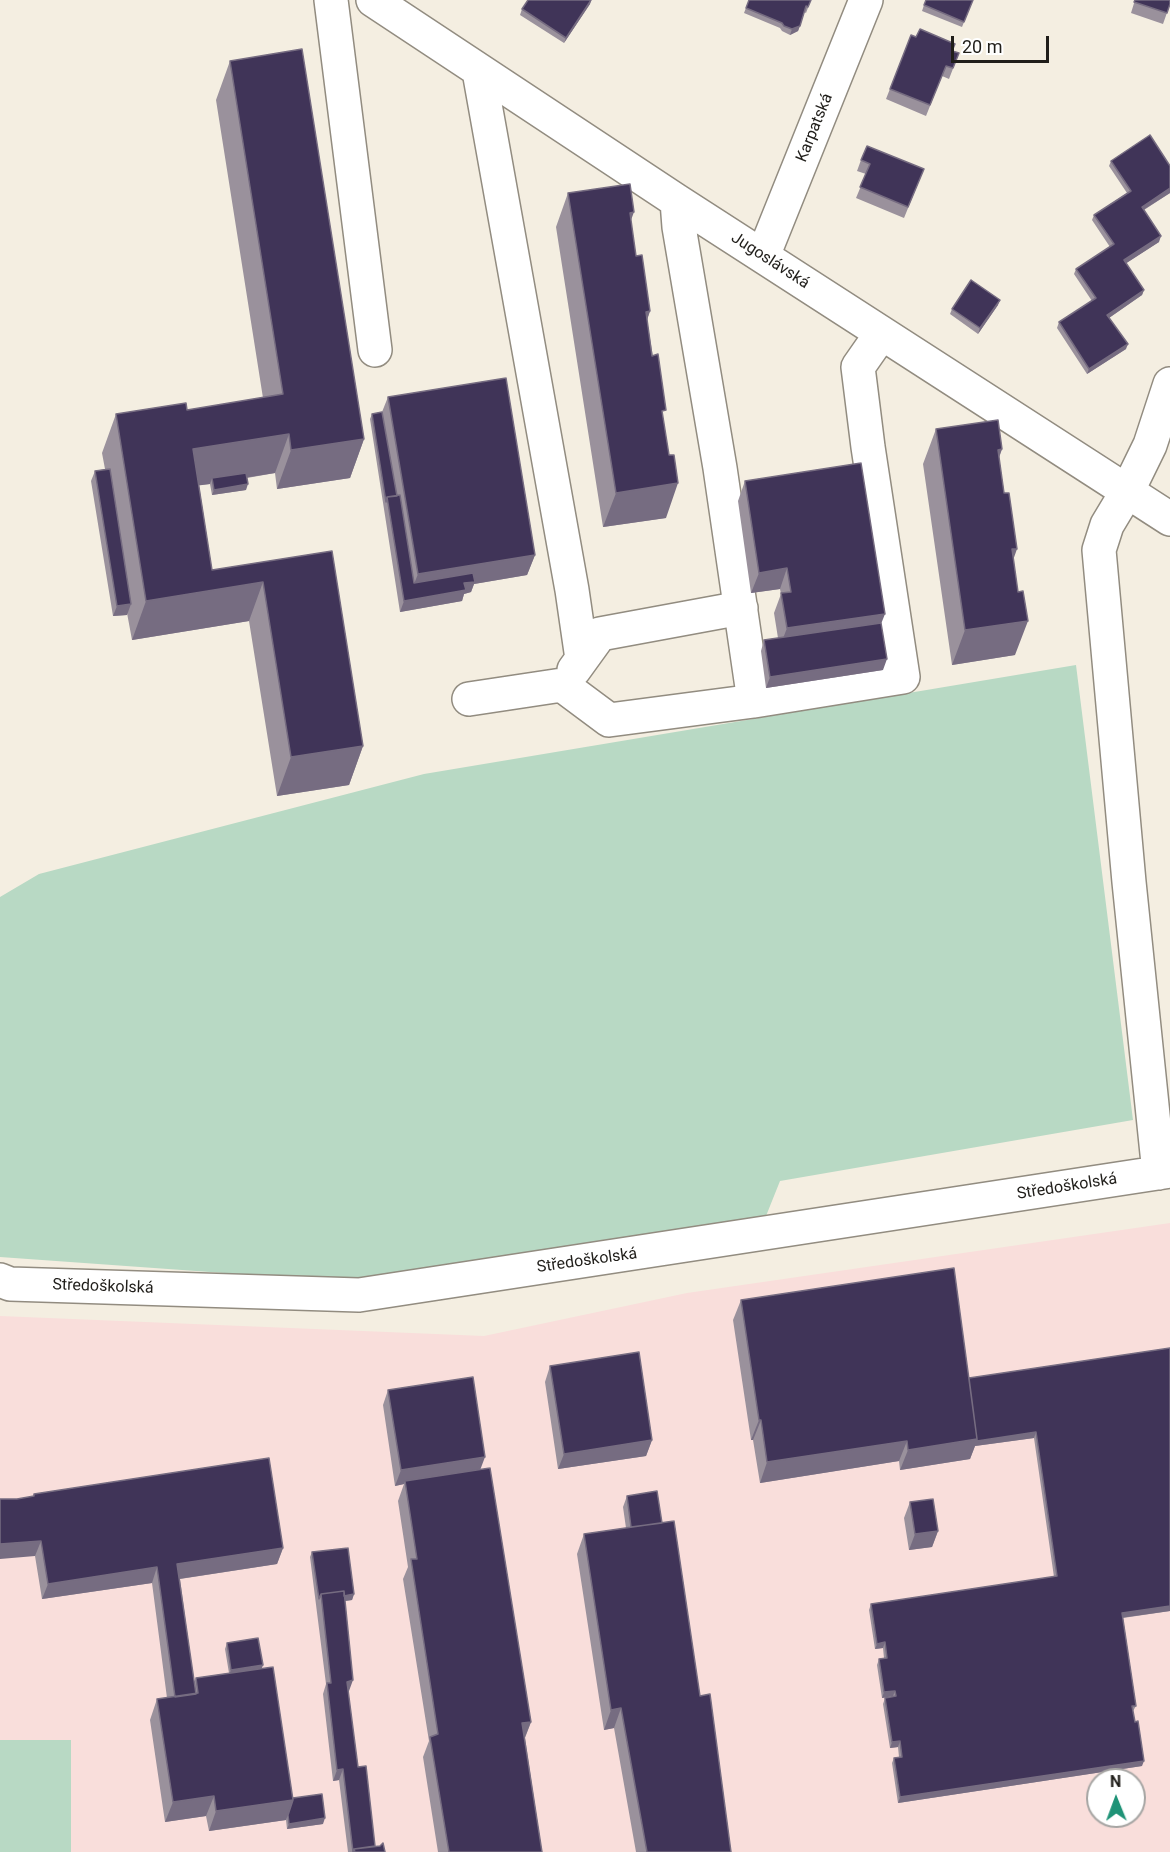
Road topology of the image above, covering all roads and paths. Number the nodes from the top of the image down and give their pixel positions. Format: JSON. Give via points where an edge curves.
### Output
{"nodes":[{"id":1,"x":331,"y":0,"type":"edge"},
{"id":2,"x":373,"y":0,"type":"edge"},
{"id":3,"x":866,"y":0,"type":"edge"},
{"id":4,"x":479,"y":71,"type":"junction"},
{"id":5,"x":677,"y":201,"type":"junction"},
{"id":6,"x":763,"y":256,"type":"junction"},
{"id":7,"x":881,"y":334,"type":"junction"},
{"id":8,"x":375,"y":350,"type":"dead end"},
{"id":9,"x":1170,"y":384,"type":"edge"},
{"id":10,"x":1128,"y":490,"type":"junction"},
{"id":11,"x":1170,"y":519,"type":"edge"},
{"id":12,"x":741,"y":608,"type":"junction"},
{"id":13,"x":582,"y":658,"type":"junction"},
{"id":14,"x":562,"y":685,"type":"junction"},
{"id":15,"x":469,"y":699,"type":"dead end"},
{"id":16,"x":754,"y":701,"type":"junction"},
{"id":17,"x":1165,"y":1172,"type":"edge"},
{"id":18,"x":0,"y":1280,"type":"edge"}],
"edges":[{"from":1,"to":8,"type":"street"},
{"from":2,"to":4,"type":"street","name":"Jugoslávská"},
{"from":3,"to":6,"type":"street","name":"Karpatská"},
{"from":4,"to":5,"type":"street","name":"Jugoslávská"},
{"from":4,"to":13,"type":"street"},
{"from":5,"to":6,"type":"street","name":"Jugoslávská"},
{"from":5,"to":12,"type":"street"},
{"from":6,"to":7,"type":"street","name":"Jugoslávská"},
{"from":7,"to":10,"type":"street","name":"Jugoslávská"},
{"from":7,"to":16,"type":"street","via":[[858,367],[903,677]]},
{"from":9,"to":10,"type":"street","via":[[1150,445]]},
{"from":10,"to":11,"type":"street","name":"Jugoslávská"},
{"from":10,"to":17,"type":"street","via":[[1099,550],[1129,882]]},
{"from":12,"to":13,"type":"street","via":[[600,634]]},
{"from":12,"to":16,"type":"street"},
{"from":13,"to":14,"type":"street"},
{"from":14,"to":15,"type":"street"},
{"from":14,"to":16,"type":"street","via":[[609,720]]},
{"from":17,"to":18,"type":"street","name":"Středoškolská","via":[[359,1295],[10,1284]]}]}
